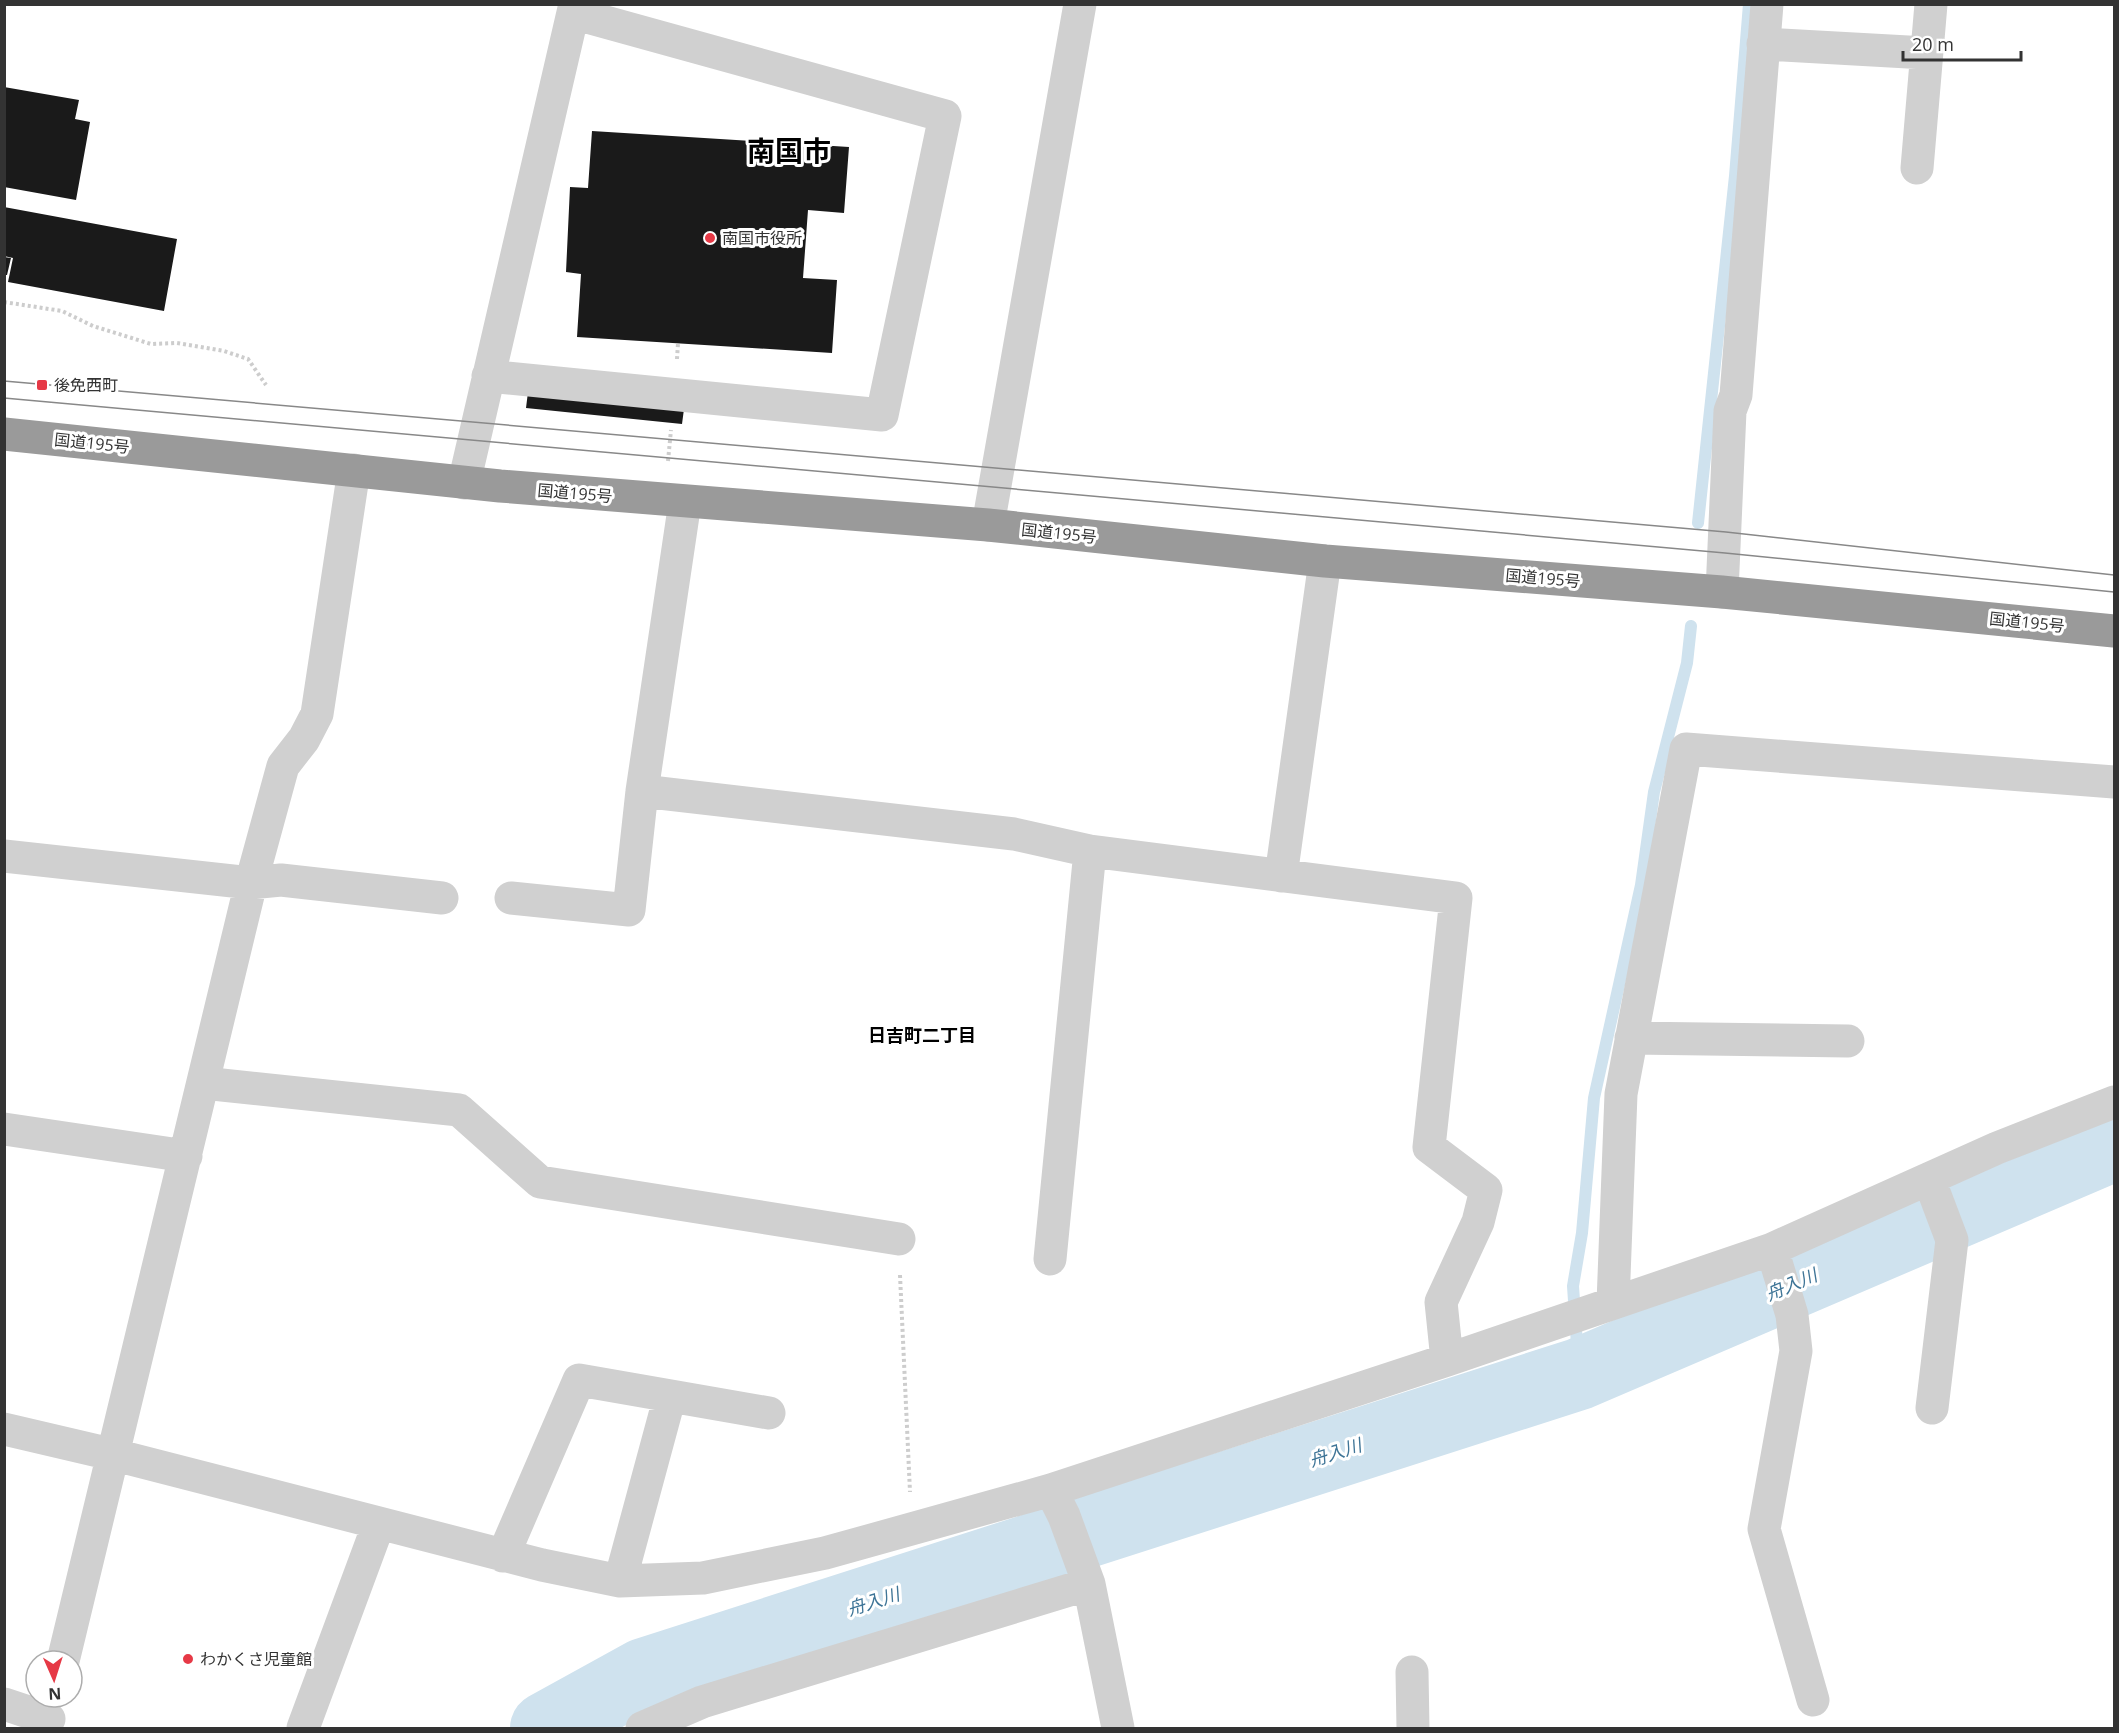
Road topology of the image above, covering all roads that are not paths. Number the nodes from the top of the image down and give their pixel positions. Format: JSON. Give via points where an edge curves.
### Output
{"nodes":[{"id":1,"x":1080,"y":4,"type":"edge"},
{"id":2,"x":1767,"y":4,"type":"edge"},
{"id":3,"x":1931,"y":4,"type":"edge"},
{"id":4,"x":574,"y":9,"type":"edge"},
{"id":5,"x":1763,"y":44,"type":"junction"},
{"id":6,"x":1926,"y":53,"type":"junction"},
{"id":7,"x":1917,"y":168,"type":"dead end"},
{"id":8,"x":488,"y":376,"type":"junction"},
{"id":9,"x":4,"y":434,"type":"edge"},
{"id":10,"x":354,"y":470,"type":"junction"},
{"id":11,"x":464,"y":483,"type":"junction"},
{"id":12,"x":686,"y":502,"type":"junction"},
{"id":13,"x":988,"y":525,"type":"junction"},
{"id":14,"x":1325,"y":561,"type":"junction"},
{"id":15,"x":1722,"y":592,"type":"junction"},
{"id":16,"x":2115,"y":631,"type":"edge"},
{"id":17,"x":2115,"y":783,"type":"edge"},
{"id":18,"x":642,"y":791,"type":"junction"},
{"id":19,"x":1090,"y":851,"type":"junction"},
{"id":20,"x":4,"y":856,"type":"edge"},
{"id":21,"x":1281,"y":876,"type":"junction"},
{"id":22,"x":251,"y":883,"type":"junction"},
{"id":23,"x":442,"y":898,"type":"dead end"},
{"id":24,"x":511,"y":898,"type":"dead end"},
{"id":25,"x":1631,"y":1038,"type":"junction"},
{"id":26,"x":1848,"y":1041,"type":"dead end"},
{"id":27,"x":203,"y":1083,"type":"junction"},
{"id":28,"x":2115,"y":1102,"type":"edge"},
{"id":29,"x":4,"y":1129,"type":"edge"},
{"id":30,"x":186,"y":1156,"type":"junction"},
{"id":31,"x":1929,"y":1179,"type":"junction"},
{"id":32,"x":899,"y":1239,"type":"road end"},
{"id":33,"x":1772,"y":1249,"type":"junction"},
{"id":34,"x":1050,"y":1259,"type":"dead end"},
{"id":35,"x":1612,"y":1303,"type":"junction"},
{"id":36,"x":1446,"y":1360,"type":"junction"},
{"id":37,"x":670,"y":1396,"type":"junction"},
{"id":38,"x":1932,"y":1408,"type":"dead end"},
{"id":39,"x":769,"y":1413,"type":"dead end"},
{"id":40,"x":4,"y":1429,"type":"edge"},
{"id":41,"x":115,"y":1455,"type":"junction"},
{"id":42,"x":1051,"y":1490,"type":"junction"},
{"id":43,"x":379,"y":1523,"type":"junction"},
{"id":44,"x":503,"y":1556,"type":"junction"},
{"id":45,"x":620,"y":1581,"type":"junction"},
{"id":46,"x":1089,"y":1584,"type":"junction"},
{"id":47,"x":66,"y":1649,"type":"edge"},
{"id":48,"x":1412,"y":1672,"type":"dead end"},
{"id":49,"x":1813,"y":1700,"type":"dead end"},
{"id":50,"x":4,"y":1704,"type":"edge"},
{"id":51,"x":50,"y":1715,"type":"edge"},
{"id":52,"x":303,"y":1728,"type":"edge"},
{"id":53,"x":642,"y":1728,"type":"edge"},
{"id":54,"x":1118,"y":1728,"type":"edge"},
{"id":55,"x":1413,"y":1728,"type":"edge"}],
"edges":[{"from":1,"to":13,"type":"street"},
{"from":2,"to":5,"type":"street"},
{"from":3,"to":6,"type":"street"},
{"from":4,"to":8,"type":"street"},
{"from":4,"to":8,"type":"street","via":[[945,116],[882,415]]},
{"from":5,"to":6,"type":"street"},
{"from":5,"to":15,"type":"street","via":[[1736,395],[1730,411]]},
{"from":6,"to":7,"type":"street"},
{"from":8,"to":11,"type":"street"},
{"from":9,"to":10,"type":"highway","name":"国道195号"},
{"from":10,"to":11,"type":"highway","name":"国道195号"},
{"from":10,"to":22,"type":"street","via":[[317,714],[283,766]]},
{"from":11,"to":12,"type":"highway","name":"国道195号"},
{"from":12,"to":13,"type":"highway","name":"国道195号"},
{"from":12,"to":18,"type":"street"},
{"from":13,"to":14,"type":"highway","name":"国道195号"},
{"from":14,"to":15,"type":"highway","name":"国道195号"},
{"from":14,"to":21,"type":"street"},
{"from":15,"to":16,"type":"highway","name":"国道195号"},
{"from":17,"to":25,"type":"street","via":[[1686,749]]},
{"from":18,"to":19,"type":"street","via":[[1014,834]]},
{"from":18,"to":24,"type":"street","via":[[629,910]]},
{"from":19,"to":21,"type":"street"},
{"from":19,"to":34,"type":"street"},
{"from":20,"to":22,"type":"street"},
{"from":21,"to":36,"type":"street","via":[[1456,898],[1429,1148],[1486,1190],[1478,1222],[1441,1302]]},
{"from":22,"to":23,"type":"street","via":[[281,880]]},
{"from":22,"to":27,"type":"street"},
{"from":25,"to":26,"type":"street"},
{"from":25,"to":35,"type":"street","via":[[1621,1094]]},
{"from":27,"to":30,"type":"street"},
{"from":27,"to":32,"type":"street","via":[[459,1110],[540,1182]]},
{"from":28,"to":31,"type":"street"},
{"from":29,"to":30,"type":"street"},
{"from":30,"to":41,"type":"street"},
{"from":31,"to":33,"type":"street"},
{"from":31,"to":38,"type":"street","via":[[1952,1240]]},
{"from":33,"to":35,"type":"street"},
{"from":33,"to":49,"type":"street","via":[[1792,1315],[1796,1351],[1764,1529]]},
{"from":35,"to":36,"type":"street"},
{"from":36,"to":42,"type":"street"},
{"from":37,"to":39,"type":"street"},
{"from":37,"to":44,"type":"street","via":[[579,1380]]},
{"from":37,"to":45,"type":"street"},
{"from":40,"to":41,"type":"street"},
{"from":41,"to":43,"type":"street"},
{"from":41,"to":47,"type":"street"},
{"from":42,"to":45,"type":"street","via":[[825,1553],[703,1578]]},
{"from":42,"to":46,"type":"street"},
{"from":43,"to":44,"type":"street"},
{"from":43,"to":52,"type":"street"},
{"from":44,"to":45,"type":"street"},
{"from":46,"to":53,"type":"street","via":[[702,1702]]},
{"from":46,"to":54,"type":"street"},
{"from":48,"to":55,"type":"street"},
{"from":50,"to":51,"type":"street"}]}
